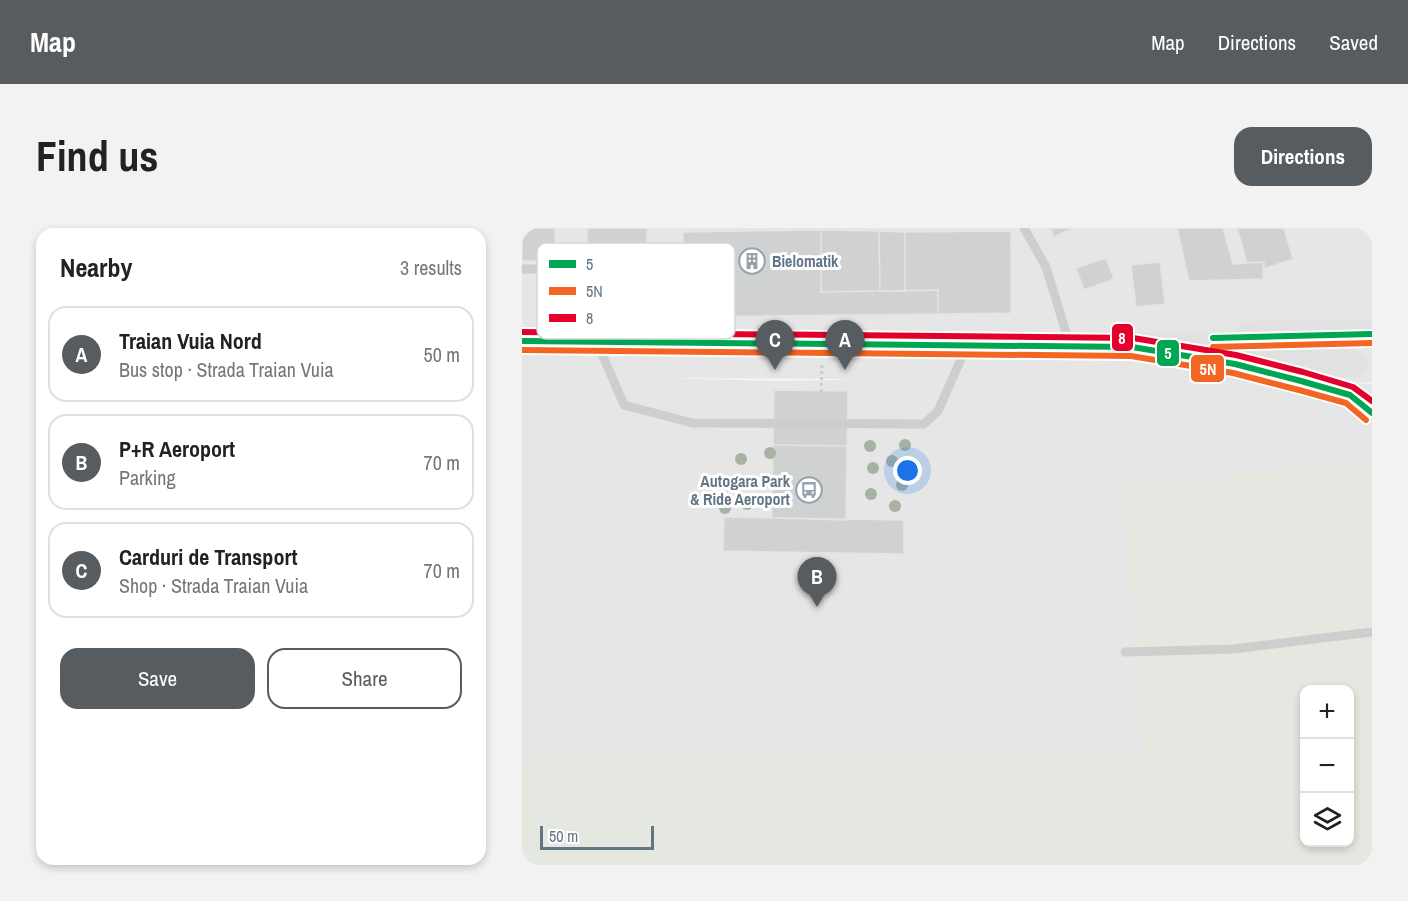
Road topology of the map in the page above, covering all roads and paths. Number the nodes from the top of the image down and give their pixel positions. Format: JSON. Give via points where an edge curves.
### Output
{"nodes":[{"id":1,"x":1024,"y":228,"type":"edge"},
{"id":2,"x":1372,"y":334,"type":"edge"},
{"id":3,"x":522,"y":341,"type":"edge"},
{"id":4,"x":596,"y":342,"type":"junction"},
{"id":5,"x":967,"y":344,"type":"junction"},
{"id":6,"x":1070,"y":345,"type":"junction"},
{"id":7,"x":1132,"y":347,"type":"junction"},
{"id":8,"x":1363,"y":358,"type":"edge"},
{"id":9,"x":822,"y":362,"type":"dead end"},
{"id":10,"x":1350,"y":395,"type":"junction"},
{"id":11,"x":820,"y":398,"type":"dead end"},
{"id":12,"x":1372,"y":413,"type":"edge"},
{"id":13,"x":1372,"y":632,"type":"edge"},
{"id":14,"x":1125,"y":652,"type":"dead end"}],
"edges":[{"from":1,"to":6,"type":"lane","via":[[1046,267]]},
{"from":2,"to":7,"type":"main road","via":[[1232,335]]},
{"from":3,"to":4,"type":"main road"},
{"from":4,"to":5,"type":"main road"},
{"from":4,"to":5,"type":"lane","via":[[624,405],[692,423],[924,424],[938,411]]},
{"from":5,"to":6,"type":"main road"},
{"from":6,"to":7,"type":"main road"},
{"from":7,"to":8,"type":"main road","via":[[1210,347]]},
{"from":7,"to":10,"type":"main road","via":[[1235,364]]},
{"from":8,"to":10,"type":"main road","via":[[1349,377]]},
{"from":9,"to":11,"type":"path"},
{"from":10,"to":12,"type":"main road"},
{"from":13,"to":14,"type":"lane","via":[[1234,649]]}]}
